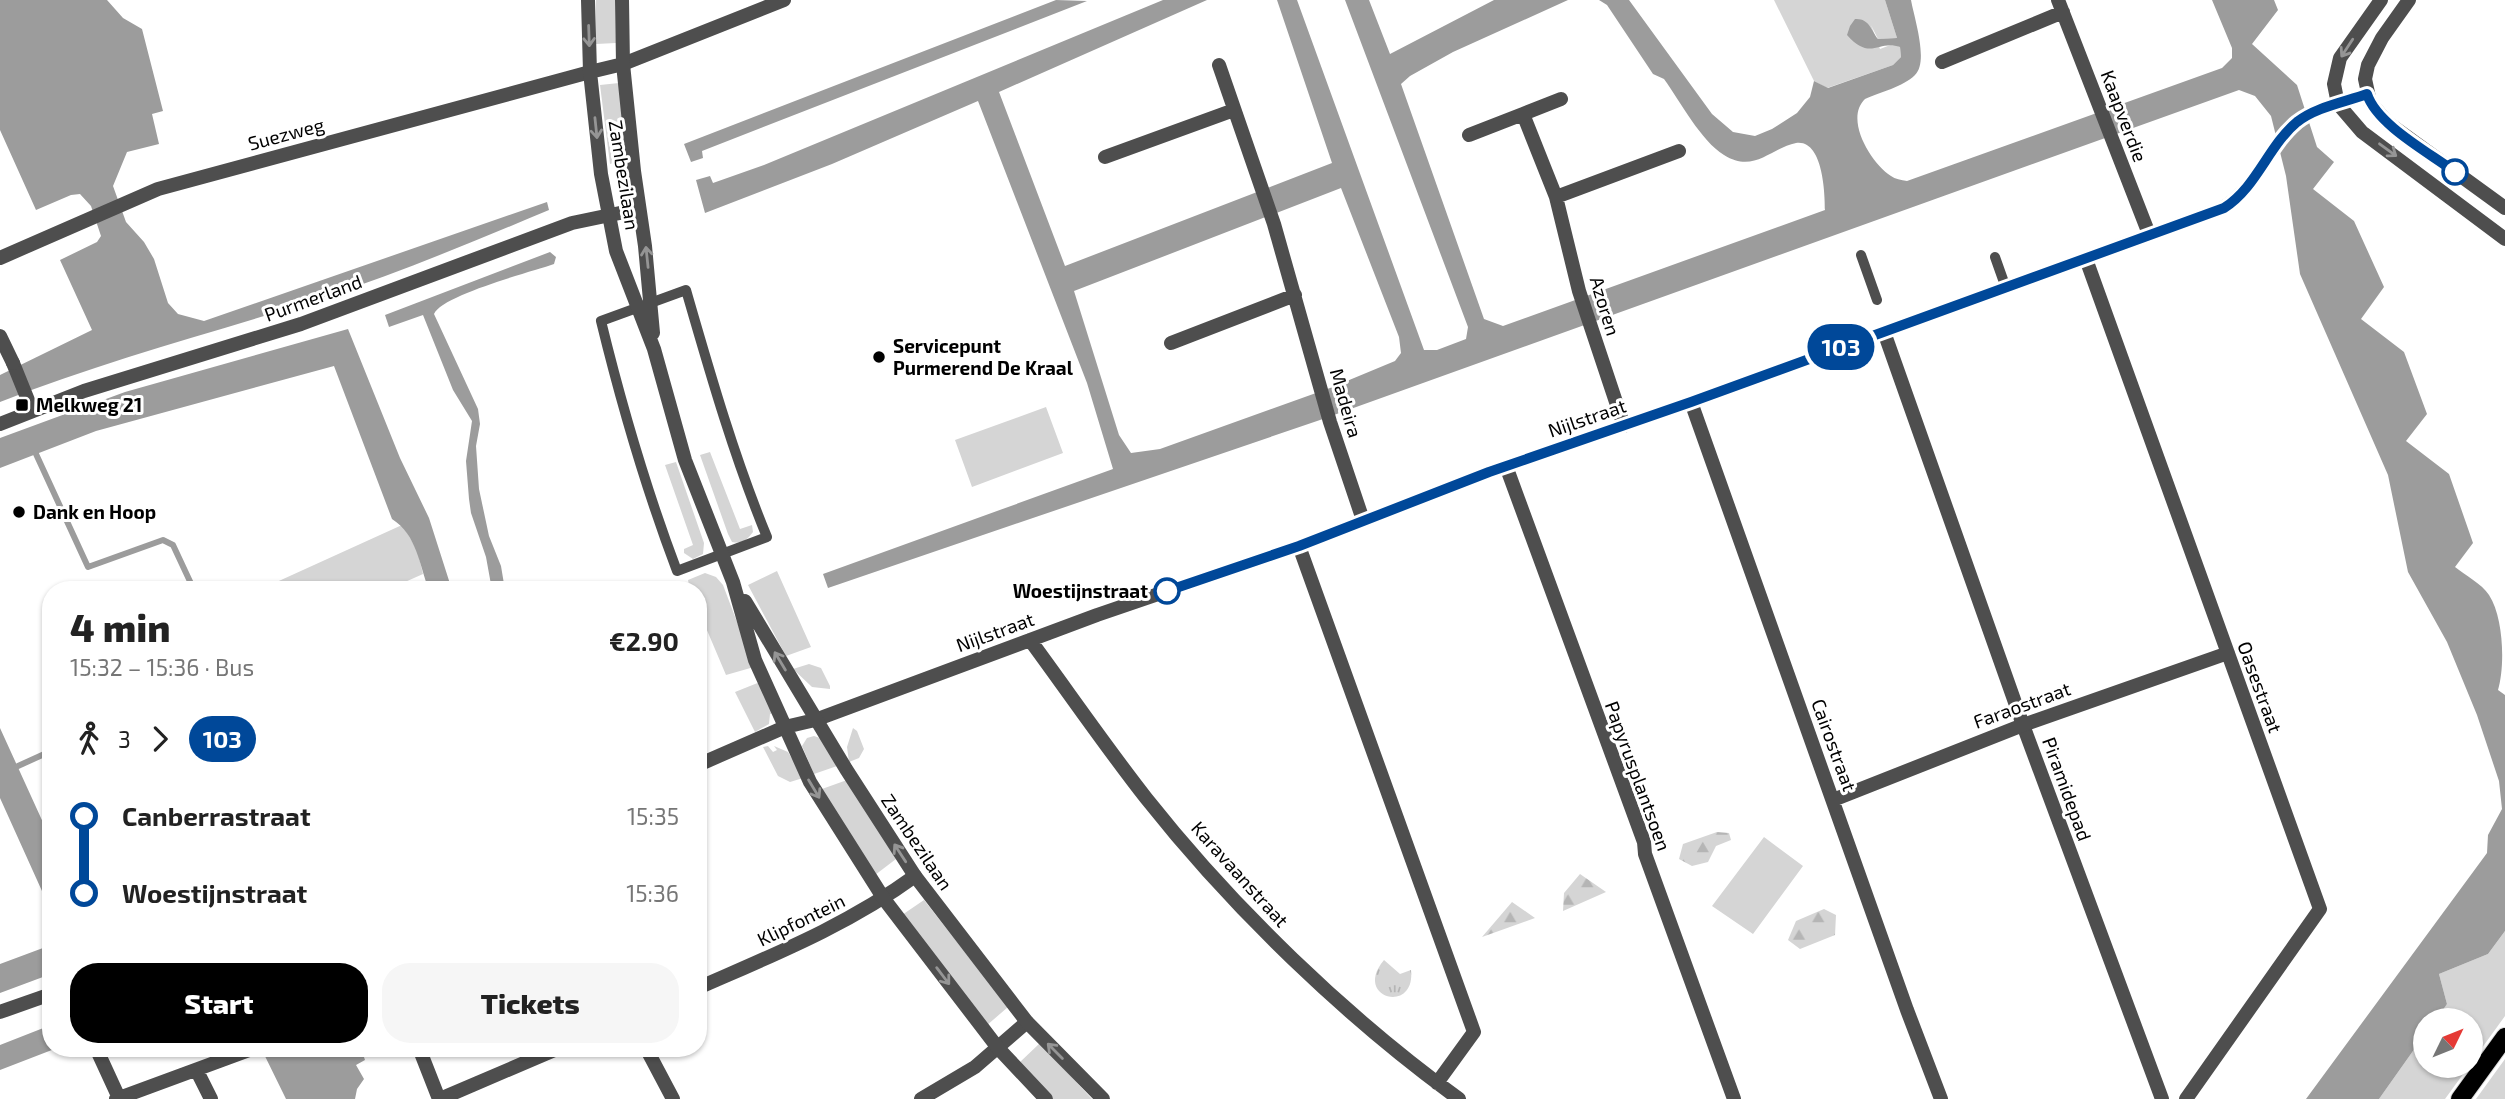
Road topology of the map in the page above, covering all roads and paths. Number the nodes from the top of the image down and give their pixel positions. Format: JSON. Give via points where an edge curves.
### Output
{"nodes":[{"id":1,"x":587,"y":0,"type":"edge"},
{"id":2,"x":622,"y":0,"type":"edge"},
{"id":3,"x":784,"y":0,"type":"edge"},
{"id":4,"x":2381,"y":0,"type":"edge"},
{"id":5,"x":2409,"y":0,"type":"edge"},
{"id":6,"x":2061,"y":6,"type":"edge"},
{"id":7,"x":1942,"y":62,"type":"dead end"},
{"id":8,"x":624,"y":64,"type":"junction"},
{"id":9,"x":1219,"y":65,"type":"dead end"},
{"id":10,"x":590,"y":72,"type":"junction"},
{"id":11,"x":2367,"y":94,"type":"junction"},
{"id":12,"x":1562,"y":99,"type":"dead end"},
{"id":13,"x":2338,"y":104,"type":"junction"},
{"id":14,"x":1234,"y":110,"type":"junction"},
{"id":15,"x":1523,"y":114,"type":"junction"},
{"id":16,"x":1469,"y":135,"type":"dead end"},
{"id":17,"x":1679,"y":151,"type":"dead end"},
{"id":18,"x":1105,"y":157,"type":"dead end"},
{"id":19,"x":2438,"y":159,"type":"junction"},
{"id":20,"x":2424,"y":177,"type":"junction"},
{"id":21,"x":1556,"y":197,"type":"junction"},
{"id":22,"x":2505,"y":208,"type":"edge"},
{"id":23,"x":639,"y":209,"type":"junction"},
{"id":24,"x":609,"y":216,"type":"junction"},
{"id":25,"x":2149,"y":234,"type":"junction"},
{"id":26,"x":2505,"y":239,"type":"edge"},
{"id":27,"x":1861,"y":256,"type":"dead end"},
{"id":28,"x":1995,"y":257,"type":"dead end"},
{"id":29,"x":0,"y":258,"type":"edge"},
{"id":30,"x":2086,"y":259,"type":"junction"},
{"id":31,"x":2006,"y":288,"type":"junction"},
{"id":32,"x":1295,"y":295,"type":"junction"},
{"id":33,"x":1877,"y":300,"type":"dead end"},
{"id":34,"x":645,"y":306,"type":"junction"},
{"id":35,"x":1884,"y":332,"type":"junction"},
{"id":36,"x":0,"y":336,"type":"edge"},
{"id":37,"x":1171,"y":343,"type":"dead end"},
{"id":38,"x":1691,"y":402,"type":"junction"},
{"id":39,"x":33,"y":410,"type":"junction"},
{"id":40,"x":0,"y":424,"type":"edge"},
{"id":41,"x":1624,"y":426,"type":"junction"},
{"id":42,"x":1506,"y":466,"type":"junction"},
{"id":43,"x":1363,"y":520,"type":"junction"},
{"id":44,"x":1299,"y":546,"type":"junction"},
{"id":45,"x":723,"y":555,"type":"junction"},
{"id":46,"x":733,"y":582,"type":"junction"},
{"id":47,"x":1030,"y":640,"type":"junction"},
{"id":48,"x":2228,"y":653,"type":"junction"},
{"id":49,"x":815,"y":720,"type":"junction"},
{"id":50,"x":2023,"y":725,"type":"junction"},
{"id":51,"x":785,"y":727,"type":"junction"},
{"id":52,"x":707,"y":761,"type":"edge"},
{"id":53,"x":1833,"y":800,"type":"junction"},
{"id":54,"x":915,"y":876,"type":"junction"},
{"id":55,"x":884,"y":899,"type":"junction"},
{"id":56,"x":707,"y":984,"type":"edge"},
{"id":57,"x":42,"y":996,"type":"edge"},
{"id":58,"x":0,"y":1012,"type":"edge"},
{"id":59,"x":1027,"y":1022,"type":"junction"},
{"id":60,"x":2505,"y":1037,"type":"edge"},
{"id":61,"x":998,"y":1048,"type":"junction"},
{"id":62,"x":100,"y":1057,"type":"edge"},
{"id":63,"x":232,"y":1057,"type":"edge"},
{"id":64,"x":423,"y":1057,"type":"edge"},
{"id":65,"x":538,"y":1057,"type":"edge"},
{"id":66,"x":651,"y":1057,"type":"edge"},
{"id":67,"x":197,"y":1071,"type":"junction"},
{"id":68,"x":1437,"y":1083,"type":"junction"},
{"id":69,"x":117,"y":1099,"type":"edge"},
{"id":70,"x":211,"y":1099,"type":"edge"},
{"id":71,"x":439,"y":1099,"type":"edge"},
{"id":72,"x":673,"y":1099,"type":"edge"},
{"id":73,"x":921,"y":1099,"type":"edge"},
{"id":74,"x":1046,"y":1099,"type":"edge"},
{"id":75,"x":1103,"y":1099,"type":"edge"},
{"id":76,"x":1459,"y":1099,"type":"edge"},
{"id":77,"x":1734,"y":1099,"type":"edge"},
{"id":78,"x":1941,"y":1099,"type":"edge"},
{"id":79,"x":2162,"y":1099,"type":"edge"},
{"id":80,"x":2186,"y":1099,"type":"edge"},
{"id":81,"x":2460,"y":1099,"type":"edge"}],
"edges":[{"from":1,"to":10,"type":"street","name":"Zambezilaan","one_way":true},
{"from":2,"to":8,"type":"street","name":"Zambezilaan"},
{"from":3,"to":8,"type":"street","name":"Suezweg"},
{"from":4,"to":13,"type":"street","one_way":true,"via":[[2340,58],[2334,85]]},
{"from":5,"to":11,"type":"street","via":[[2373,52],[2365,79]]},
{"from":6,"to":7,"type":"street","name":"Kaapverdie"},
{"from":6,"to":25,"type":"street","name":"Kaapverdie"},
{"from":8,"to":10,"type":"street","name":"Suezweg"},
{"from":8,"to":23,"type":"street","name":"Zambezilaan"},
{"from":9,"to":14,"type":"street","name":"Madeira"},
{"from":10,"to":24,"type":"street","name":"Zambezilaan","one_way":true},
{"from":10,"to":29,"type":"street","name":"Suezweg","via":[[164,187]]},
{"from":11,"to":13,"type":"street","name":"Nijlstraat"},
{"from":11,"to":19,"type":"street","via":[[2388,123]]},
{"from":12,"to":15,"type":"street"},
{"from":13,"to":20,"type":"street","one_way":true,"via":[[2362,132]]},
{"from":13,"to":25,"type":"street","name":"Nijlstraat","via":[[2295,124],[2247,189],[2224,208]]},
{"from":14,"to":18,"type":"street"},
{"from":14,"to":32,"type":"street","name":"Madeira"},
{"from":15,"to":16,"type":"street"},
{"from":15,"to":21,"type":"street","name":"Azoren"},
{"from":17,"to":21,"type":"street"},
{"from":19,"to":20,"type":"street"},
{"from":19,"to":22,"type":"street"},
{"from":20,"to":26,"type":"street"},
{"from":21,"to":41,"type":"street","name":"Azoren","via":[[1579,291]]},
{"from":23,"to":24,"type":"street","name":"Purmerland"},
{"from":34,"to":23,"type":"street","name":"Zambezilaan","one_way":true,"via":[[645,240]]},
{"from":24,"to":34,"type":"street","name":"Zambezilaan","via":[[616,251]]},
{"from":24,"to":39,"type":"street","name":"Purmerland","via":[[572,223],[301,324]]},
{"from":25,"to":30,"type":"street","name":"Nijlstraat"},
{"from":27,"to":33,"type":"lane"},
{"from":28,"to":31,"type":"lane"},
{"from":30,"to":31,"type":"street","name":"Nijlstraat"},
{"from":30,"to":48,"type":"street","name":"Oasestraat"},
{"from":31,"to":35,"type":"street","name":"Nijlstraat"},
{"from":32,"to":37,"type":"street"},
{"from":32,"to":43,"type":"street","name":"Madeira"},
{"from":34,"to":45,"type":"street","name":"Zambezilaan","via":[[685,460]]},
{"from":34,"to":45,"type":"lane","via":[[686,290],[738,461],[767,537]]},
{"from":34,"to":45,"type":"lane","via":[[601,321],[648,492],[677,571]]},
{"from":35,"to":38,"type":"street","name":"Nijlstraat"},
{"from":35,"to":50,"type":"street","name":"Piramidepad"},
{"from":36,"to":39,"type":"street"},
{"from":38,"to":41,"type":"street","name":"Nijlstraat"},
{"from":38,"to":53,"type":"street","name":"Cairostraat"},
{"from":39,"to":40,"type":"street","name":"Purmerland"},
{"from":41,"to":42,"type":"street","name":"Nijlstraat"},
{"from":42,"to":43,"type":"street","name":"Nijlstraat"},
{"from":42,"to":77,"type":"street","name":"Papyrusplantsoen"},
{"from":43,"to":44,"type":"street","name":"Nijlstraat"},
{"from":44,"to":47,"type":"street","name":"Nijlstraat"},
{"from":44,"to":68,"type":"street","via":[[1474,1032]]},
{"from":45,"to":46,"type":"street","name":"Zambezilaan"},
{"from":49,"to":46,"type":"street","name":"Zambezilaan","one_way":true},
{"from":46,"to":51,"type":"street","name":"Zambezilaan","via":[[755,660]]},
{"from":47,"to":49,"type":"street","name":"Nijlstraat"},
{"from":47,"to":68,"type":"street","name":"Karavaanstraat","via":[[1148,799],[1209,871],[1299,966]]},
{"from":48,"to":50,"type":"street","name":"Faraostraat"},
{"from":48,"to":80,"type":"street","name":"Oasestraat","via":[[2320,909]]},
{"from":49,"to":51,"type":"street","name":"Nijlstraat"},
{"from":54,"to":49,"type":"street","name":"Zambezilaan","one_way":true},
{"from":50,"to":53,"type":"street","name":"Faraostraat"},
{"from":50,"to":79,"type":"street","name":"Piramidepad"},
{"from":51,"to":52,"type":"street","name":"Nijlstraat"},
{"from":51,"to":55,"type":"street","name":"Zambezilaan","one_way":true,"via":[[810,782]]},
{"from":53,"to":78,"type":"street","name":"Cairostraat"},
{"from":54,"to":55,"type":"street","name":"Klipfontein"},
{"from":54,"to":59,"type":"street","name":"Zambezilaan"},
{"from":55,"to":56,"type":"street","name":"Klipfontein","via":[[781,953]]},
{"from":55,"to":61,"type":"street","name":"Zambezilaan","one_way":true},
{"from":57,"to":58,"type":"street"},
{"from":59,"to":61,"type":"street"},
{"from":75,"to":59,"type":"street","name":"Zambezilaan","one_way":true},
{"from":60,"to":81,"type":"main road"},
{"from":61,"to":73,"type":"street"},
{"from":61,"to":74,"type":"street","name":"Zambezilaan"},
{"from":62,"to":69,"type":"street"},
{"from":63,"to":67,"type":"street"},
{"from":64,"to":71,"type":"street"},
{"from":65,"to":71,"type":"street"},
{"from":66,"to":72,"type":"street"},
{"from":67,"to":69,"type":"street"},
{"from":67,"to":70,"type":"street"},
{"from":68,"to":76,"type":"street","name":"Karavaanstraat"}]}
